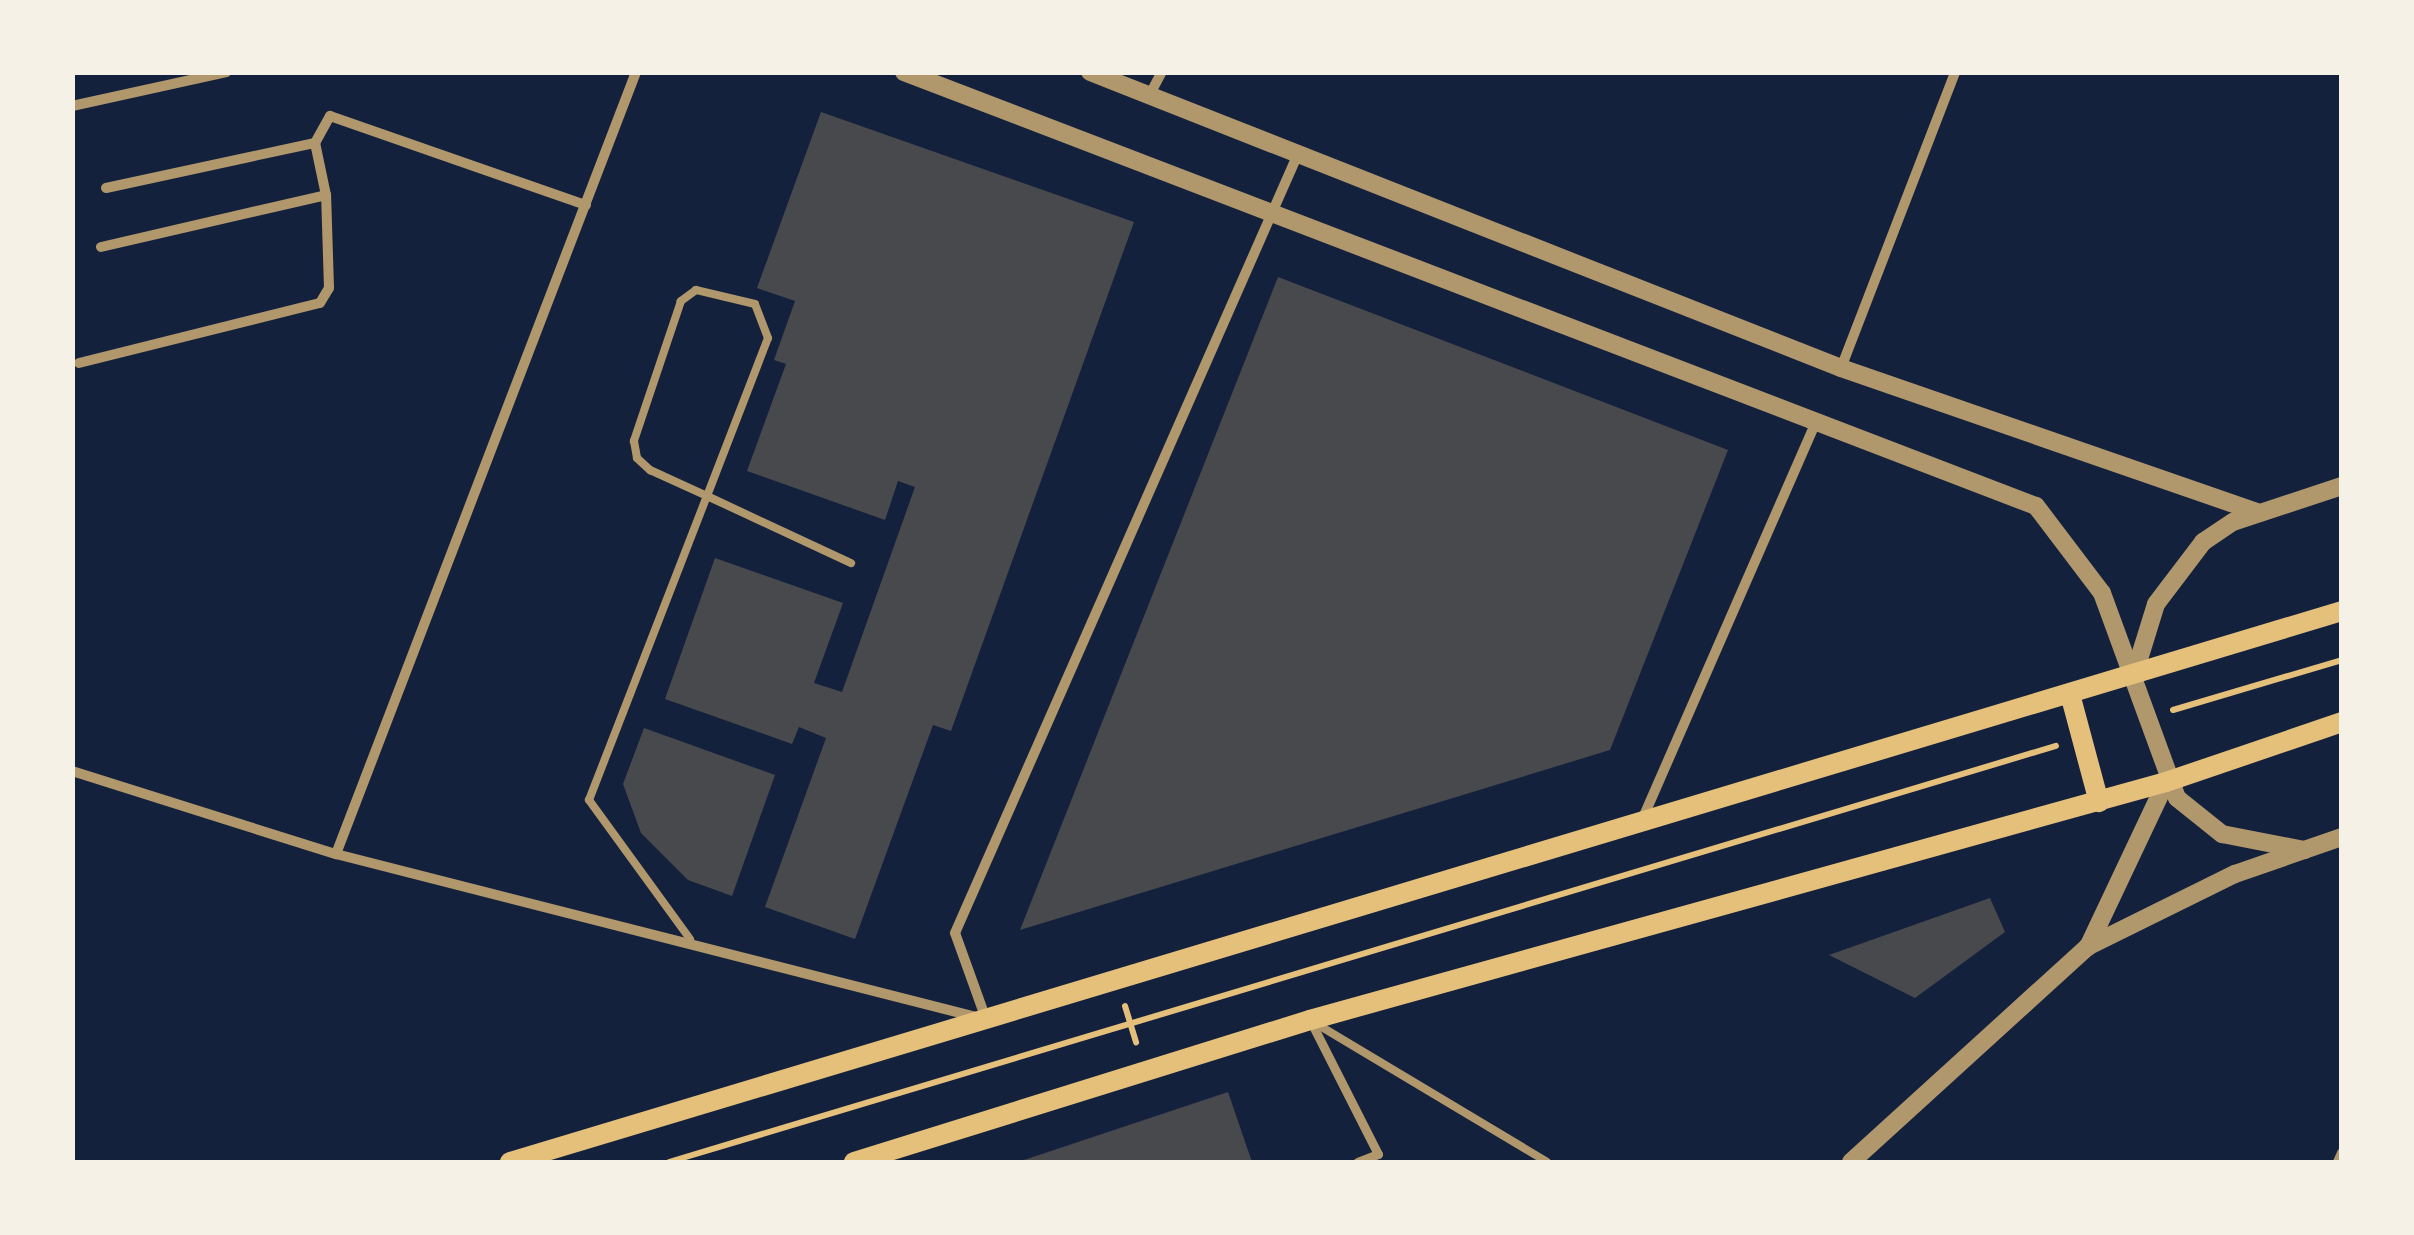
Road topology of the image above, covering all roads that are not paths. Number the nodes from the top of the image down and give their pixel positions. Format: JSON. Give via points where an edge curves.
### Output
{"nodes":[{"id":1,"x":226,"y":72,"type":"edge"},
{"id":2,"x":636,"y":72,"type":"edge"},
{"id":3,"x":904,"y":72,"type":"edge"},
{"id":4,"x":1090,"y":72,"type":"edge"},
{"id":5,"x":1162,"y":72,"type":"edge"},
{"id":6,"x":1955,"y":72,"type":"edge"},
{"id":7,"x":1149,"y":96,"type":"junction"},
{"id":8,"x":72,"y":106,"type":"edge"},
{"id":9,"x":315,"y":143,"type":"junction"},
{"id":10,"x":1298,"y":154,"type":"junction"},
{"id":11,"x":106,"y":188,"type":"dead end"},
{"id":12,"x":326,"y":195,"type":"junction"},
{"id":13,"x":586,"y":204,"type":"junction"},
{"id":14,"x":1270,"y":216,"type":"junction"},
{"id":15,"x":101,"y":247,"type":"dead end"},
{"id":16,"x":79,"y":363,"type":"dead end"},
{"id":17,"x":1841,"y":368,"type":"junction"},
{"id":18,"x":1814,"y":427,"type":"junction"},
{"id":19,"x":2342,"y":486,"type":"edge"},
{"id":20,"x":707,"y":496,"type":"junction"},
{"id":21,"x":2257,"y":512,"type":"junction"},
{"id":22,"x":850,"y":563,"type":"dead end"},
{"id":23,"x":2342,"y":611,"type":"edge"},
{"id":24,"x":2135,"y":673,"type":"junction"},
{"id":25,"x":2070,"y":694,"type":"junction"},
{"id":26,"x":2342,"y":722,"type":"edge"},
{"id":27,"x":72,"y":771,"type":"edge"},
{"id":28,"x":2166,"y":782,"type":"junction"},
{"id":29,"x":2098,"y":802,"type":"junction"},
{"id":30,"x":1639,"y":828,"type":"junction"},
{"id":31,"x":2342,"y":837,"type":"edge"},
{"id":32,"x":2304,"y":850,"type":"junction"},
{"id":33,"x":336,"y":854,"type":"junction"},
{"id":34,"x":690,"y":939,"type":"junction"},
{"id":35,"x":2088,"y":948,"type":"junction"},
{"id":36,"x":986,"y":1020,"type":"junction"},
{"id":37,"x":1310,"y":1020,"type":"junction"},
{"id":38,"x":2342,"y":1153,"type":"edge"},
{"id":39,"x":510,"y":1162,"type":"edge"},
{"id":40,"x":854,"y":1162,"type":"edge"},
{"id":41,"x":1357,"y":1162,"type":"edge"},
{"id":42,"x":1547,"y":1162,"type":"edge"},
{"id":43,"x":1851,"y":1162,"type":"edge"},
{"id":44,"x":2338,"y":1162,"type":"edge"}],
"edges":[{"from":1,"to":8,"type":"street"},
{"from":2,"to":13,"type":"street"},
{"from":3,"to":14,"type":"street"},
{"from":4,"to":7,"type":"street"},
{"from":5,"to":7,"type":"street"},
{"from":6,"to":17,"type":"street"},
{"from":7,"to":10,"type":"street"},
{"from":9,"to":11,"type":"street"},
{"from":9,"to":12,"type":"street"},
{"from":9,"to":13,"type":"street","via":[[322,123],[342,115]]},
{"from":10,"to":14,"type":"street"},
{"from":10,"to":17,"type":"street"},
{"from":12,"to":15,"type":"street"},
{"from":12,"to":16,"type":"street","via":[[329,288],[320,303]]},
{"from":13,"to":33,"type":"street"},
{"from":14,"to":18,"type":"street"},
{"from":14,"to":36,"type":"street","via":[[955,934]]},
{"from":17,"to":21,"type":"street"},
{"from":18,"to":24,"type":"street","via":[[2036,506],[2082,560]]},
{"from":18,"to":30,"type":"street"},
{"from":19,"to":21,"type":"street"},
{"from":20,"to":20,"type":"lane","via":[[768,338],[755,304],[715,287],[682,300],[634,441],[650,470]]},
{"from":20,"to":22,"type":"lane"},
{"from":20,"to":34,"type":"lane","via":[[589,800]]},
{"from":21,"to":24,"type":"street","via":[[2216,532],[2176,571]]},
{"from":23,"to":24,"type":"main road"},
{"from":24,"to":25,"type":"main road"},
{"from":24,"to":28,"type":"street"},
{"from":25,"to":29,"type":"main road"},
{"from":25,"to":30,"type":"main road"},
{"from":26,"to":28,"type":"main road"},
{"from":27,"to":33,"type":"street"},
{"from":28,"to":29,"type":"main road"},
{"from":28,"to":32,"type":"street","via":[[2222,834]]},
{"from":28,"to":35,"type":"street"},
{"from":29,"to":37,"type":"main road"},
{"from":30,"to":36,"type":"main road"},
{"from":31,"to":32,"type":"street"},
{"from":32,"to":35,"type":"street"},
{"from":33,"to":34,"type":"street"},
{"from":34,"to":36,"type":"street"},
{"from":35,"to":43,"type":"street"},
{"from":36,"to":39,"type":"main road"},
{"from":37,"to":40,"type":"main road"},
{"from":37,"to":41,"type":"street","via":[[1378,1154]]},
{"from":37,"to":42,"type":"lane"},
{"from":38,"to":44,"type":"street"}]}
